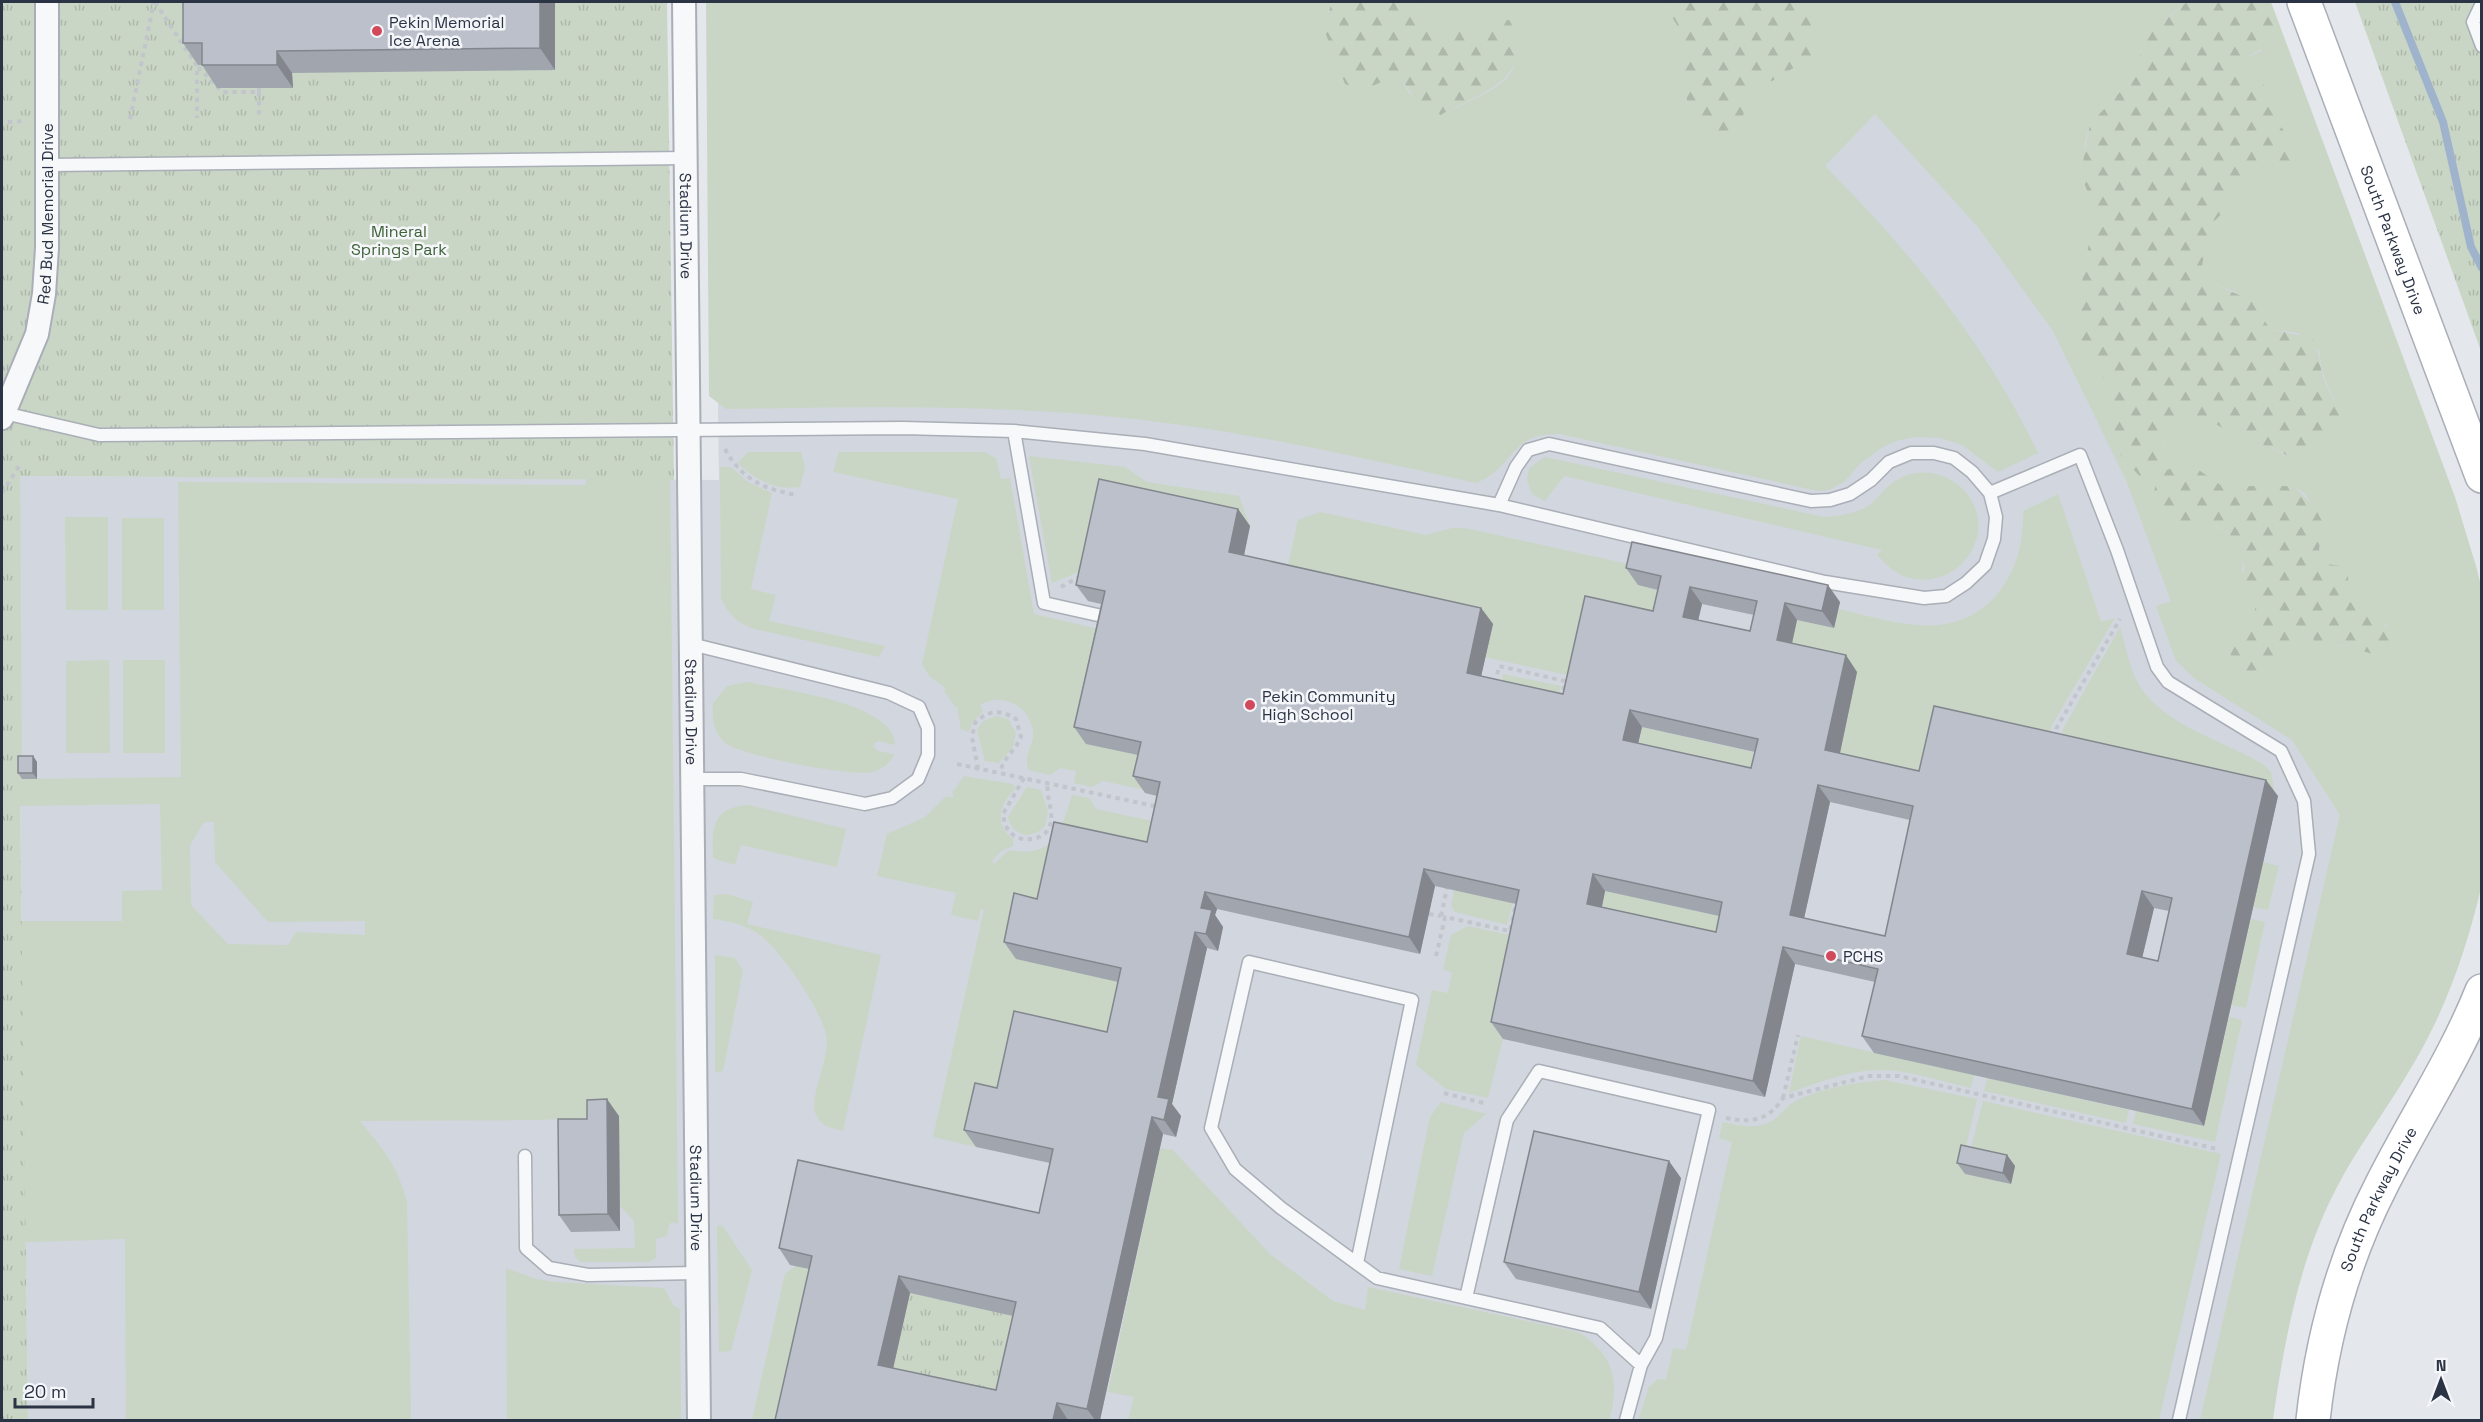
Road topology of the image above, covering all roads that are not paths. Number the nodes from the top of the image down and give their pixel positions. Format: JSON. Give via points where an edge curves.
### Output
{"nodes":[{"id":1,"x":47,"y":2,"type":"edge"},
{"id":2,"x":684,"y":2,"type":"edge"},
{"id":3,"x":2304,"y":2,"type":"edge"},
{"id":4,"x":2481,"y":3,"type":"edge"},
{"id":5,"x":2481,"y":46,"type":"edge"},
{"id":6,"x":687,"y":158,"type":"junction"},
{"id":7,"x":48,"y":165,"type":"junction"},
{"id":8,"x":3,"y":416,"type":"edge"},
{"id":9,"x":689,"y":430,"type":"junction"},
{"id":10,"x":1014,"y":431,"type":"junction"},
{"id":11,"x":2481,"y":476,"type":"edge"},
{"id":12,"x":1990,"y":493,"type":"junction"},
{"id":13,"x":1499,"y":506,"type":"junction"},
{"id":14,"x":1111,"y":618,"type":"edge"},
{"id":15,"x":691,"y":644,"type":"junction"},
{"id":16,"x":693,"y":779,"type":"junction"},
{"id":17,"x":2481,"y":991,"type":"edge"},
{"id":18,"x":525,"y":1156,"type":"dead end"},
{"id":19,"x":1357,"y":1263,"type":"junction"},
{"id":20,"x":697,"y":1273,"type":"junction"},
{"id":21,"x":1466,"y":1298,"type":"junction"},
{"id":22,"x":1641,"y":1365,"type":"junction"},
{"id":23,"x":699,"y":1420,"type":"edge"},
{"id":24,"x":1626,"y":1420,"type":"edge"},
{"id":25,"x":2179,"y":1420,"type":"edge"},
{"id":26,"x":2313,"y":1420,"type":"edge"}],
"edges":[{"from":1,"to":7,"type":"street","name":"Red Bud Memorial Drive"},
{"from":2,"to":6,"type":"street","name":"Stadium Drive"},
{"from":3,"to":11,"type":"main road","name":"South Parkway Drive"},
{"from":4,"to":5,"type":"lane","via":[[2473,22]]},
{"from":6,"to":7,"type":"lane"},
{"from":6,"to":9,"type":"street","name":"Stadium Drive"},
{"from":7,"to":8,"type":"street","name":"Red Bud Memorial Drive","via":[[47,248],[37,334]]},
{"from":8,"to":9,"type":"lane","via":[[99,435]]},
{"from":9,"to":10,"type":"lane"},
{"from":9,"to":15,"type":"street","name":"Stadium Drive"},
{"from":10,"to":13,"type":"lane","via":[[1145,444]]},
{"from":10,"to":14,"type":"lane","via":[[1044,603]]},
{"from":12,"to":13,"type":"lane","via":[[1954,458],[1934,453],[1911,453],[1889,462],[1850,494],[1811,501],[1549,444],[1528,450]]},
{"from":12,"to":13,"type":"lane","via":[[1996,517],[1985,565],[1946,596],[1924,598],[1825,582]]},
{"from":12,"to":25,"type":"lane","via":[[2080,455],[2157,667],[2168,682],[2281,751],[2304,801],[2309,854]]},
{"from":15,"to":16,"type":"street","name":"Stadium Drive"},
{"from":15,"to":16,"type":"lane","via":[[889,693],[919,707],[928,728],[928,755],[918,779],[892,798],[865,804],[741,779]]},
{"from":16,"to":20,"type":"street","name":"Stadium Drive"},
{"from":17,"to":26,"type":"main road","name":"South Parkway Drive","via":[[2458,1044],[2380,1187],[2346,1265],[2322,1350]]},
{"from":18,"to":20,"type":"lane","via":[[526,1248],[549,1268],[588,1275]]},
{"from":19,"to":19,"type":"lane","via":[[1412,1000],[1249,962],[1211,1128],[1235,1169]]},
{"from":19,"to":21,"type":"lane","via":[[1377,1278]]},
{"from":20,"to":23,"type":"street","name":"Stadium Drive"},
{"from":21,"to":22,"type":"lane","via":[[1600,1328]]},
{"from":21,"to":22,"type":"lane","via":[[1507,1120],[1539,1071],[1709,1110],[1656,1338]]},
{"from":22,"to":24,"type":"lane"}]}
